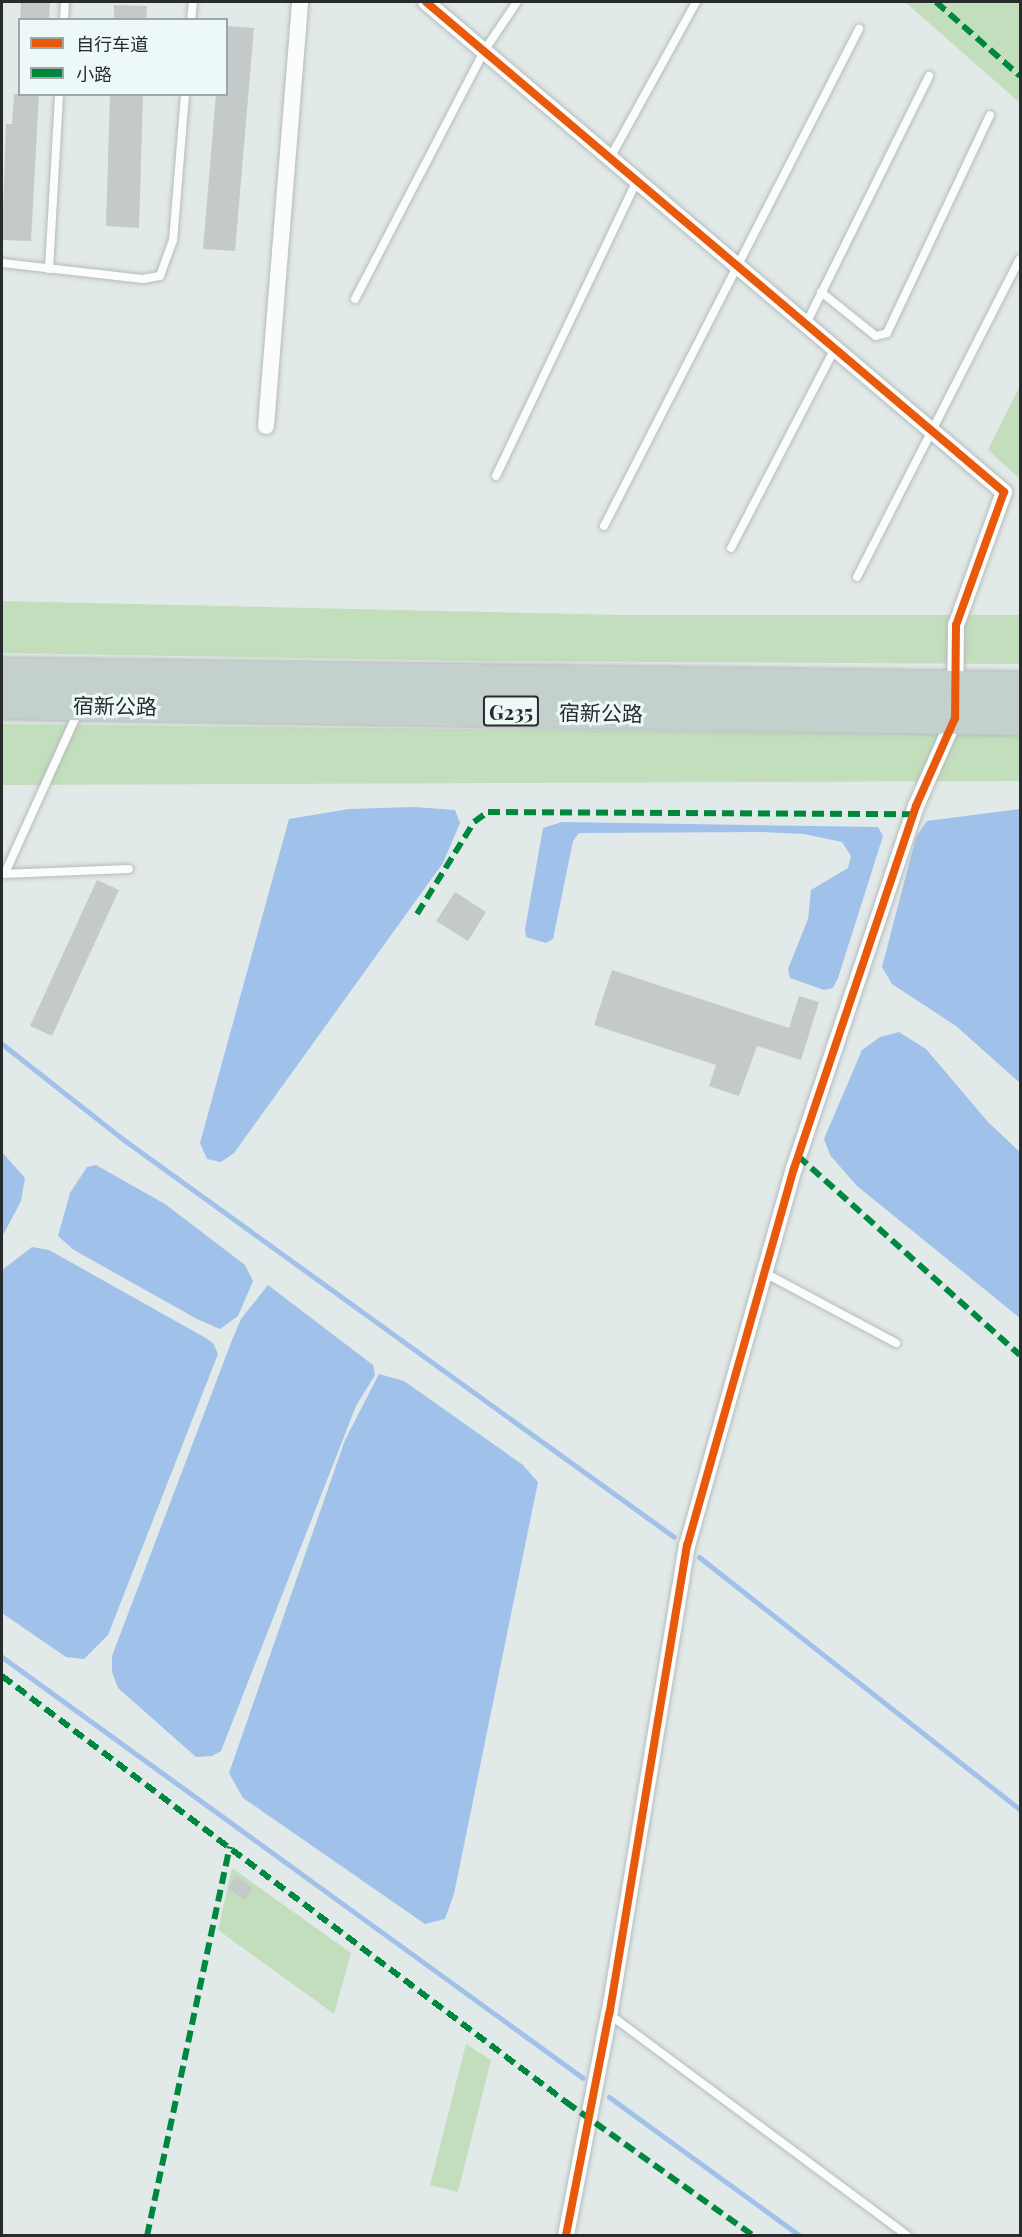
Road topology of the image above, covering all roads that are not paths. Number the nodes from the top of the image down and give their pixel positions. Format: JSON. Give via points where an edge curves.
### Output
{"nodes":[{"id":1,"x":64,"y":2,"type":"edge"},
{"id":2,"x":193,"y":2,"type":"edge"},
{"id":3,"x":300,"y":2,"type":"edge"},
{"id":4,"x":426,"y":2,"type":"edge"},
{"id":5,"x":517,"y":2,"type":"edge"},
{"id":6,"x":696,"y":2,"type":"edge"},
{"id":7,"x":63,"y":18,"type":"edge"},
{"id":8,"x":191,"y":18,"type":"edge"},
{"id":9,"x":859,"y":29,"type":"dead end"},
{"id":10,"x":484,"y":51,"type":"junction"},
{"id":11,"x":929,"y":76,"type":"dead end"},
{"id":12,"x":59,"y":96,"type":"edge"},
{"id":13,"x":185,"y":96,"type":"edge"},
{"id":14,"x":990,"y":115,"type":"dead end"},
{"id":15,"x":610,"y":158,"type":"junction"},
{"id":16,"x":637,"y":180,"type":"junction"},
{"id":17,"x":1020,"y":259,"type":"edge"},
{"id":18,"x":2,"y":263,"type":"edge"},
{"id":19,"x":737,"y":266,"type":"junction"},
{"id":20,"x":49,"y":269,"type":"junction"},
{"id":21,"x":821,"y":292,"type":"junction"},
{"id":22,"x":356,"y":299,"type":"dead end"},
{"id":23,"x":806,"y":324,"type":"junction"},
{"id":24,"x":835,"y":348,"type":"junction"},
{"id":25,"x":266,"y":426,"type":"dead end"},
{"id":26,"x":932,"y":430,"type":"junction"},
{"id":27,"x":496,"y":476,"type":"dead end"},
{"id":28,"x":604,"y":526,"type":"dead end"},
{"id":29,"x":731,"y":548,"type":"dead end"},
{"id":30,"x":857,"y":577,"type":"dead end"},
{"id":31,"x":2,"y":674,"type":"edge"},
{"id":32,"x":1020,"y":688,"type":"edge"},
{"id":33,"x":2,"y":703,"type":"edge"},
{"id":34,"x":955,"y":703,"type":"junction"},
{"id":35,"x":82,"y":705,"type":"junction"},
{"id":36,"x":1020,"y":719,"type":"edge"},
{"id":37,"x":129,"y":869,"type":"dead end"},
{"id":38,"x":3,"y":873,"type":"edge"},
{"id":39,"x":763,"y":1272,"type":"junction"},
{"id":40,"x":896,"y":1343,"type":"dead end"},
{"id":41,"x":609,"y":2014,"type":"junction"},
{"id":42,"x":566,"y":2235,"type":"edge"},
{"id":43,"x":908,"y":2235,"type":"edge"}],
"edges":[{"from":1,"to":7,"type":"lane"},
{"from":2,"to":8,"type":"lane"},
{"from":3,"to":25,"type":"street"},
{"from":4,"to":10,"type":"street"},
{"from":5,"to":10,"type":"lane"},
{"from":6,"to":15,"type":"lane"},
{"from":9,"to":19,"type":"lane"},
{"from":10,"to":15,"type":"street"},
{"from":10,"to":22,"type":"lane"},
{"from":11,"to":21,"type":"lane"},
{"from":12,"to":20,"type":"lane"},
{"from":13,"to":20,"type":"lane","via":[[173,242],[160,276],[143,279]]},
{"from":14,"to":21,"type":"lane","via":[[887,333],[876,336]]},
{"from":15,"to":16,"type":"street"},
{"from":16,"to":19,"type":"street"},
{"from":16,"to":27,"type":"lane"},
{"from":17,"to":26,"type":"lane"},
{"from":18,"to":20,"type":"lane"},
{"from":19,"to":23,"type":"street"},
{"from":19,"to":28,"type":"lane"},
{"from":21,"to":23,"type":"lane"},
{"from":23,"to":24,"type":"street"},
{"from":24,"to":26,"type":"street"},
{"from":24,"to":29,"type":"lane"},
{"from":26,"to":30,"type":"lane"},
{"from":26,"to":34,"type":"street","via":[[1004,492],[956,625]]},
{"from":31,"to":34,"type":"highway","name":"宿新公路"},
{"from":32,"to":34,"type":"highway","name":"宿新公路"},
{"from":33,"to":35,"type":"highway","name":"宿新公路","number":"G235"},
{"from":34,"to":35,"type":"highway","name":"宿新公路","number":"G235"},
{"from":34,"to":36,"type":"highway","name":"宿新公路","number":"G235"},
{"from":34,"to":39,"type":"street","via":[[916,806]]},
{"from":35,"to":38,"type":"lane"},
{"from":37,"to":38,"type":"lane"},
{"from":39,"to":40,"type":"lane"},
{"from":39,"to":41,"type":"street","via":[[687,1545]]},
{"from":41,"to":42,"type":"street"},
{"from":41,"to":43,"type":"lane"}]}
